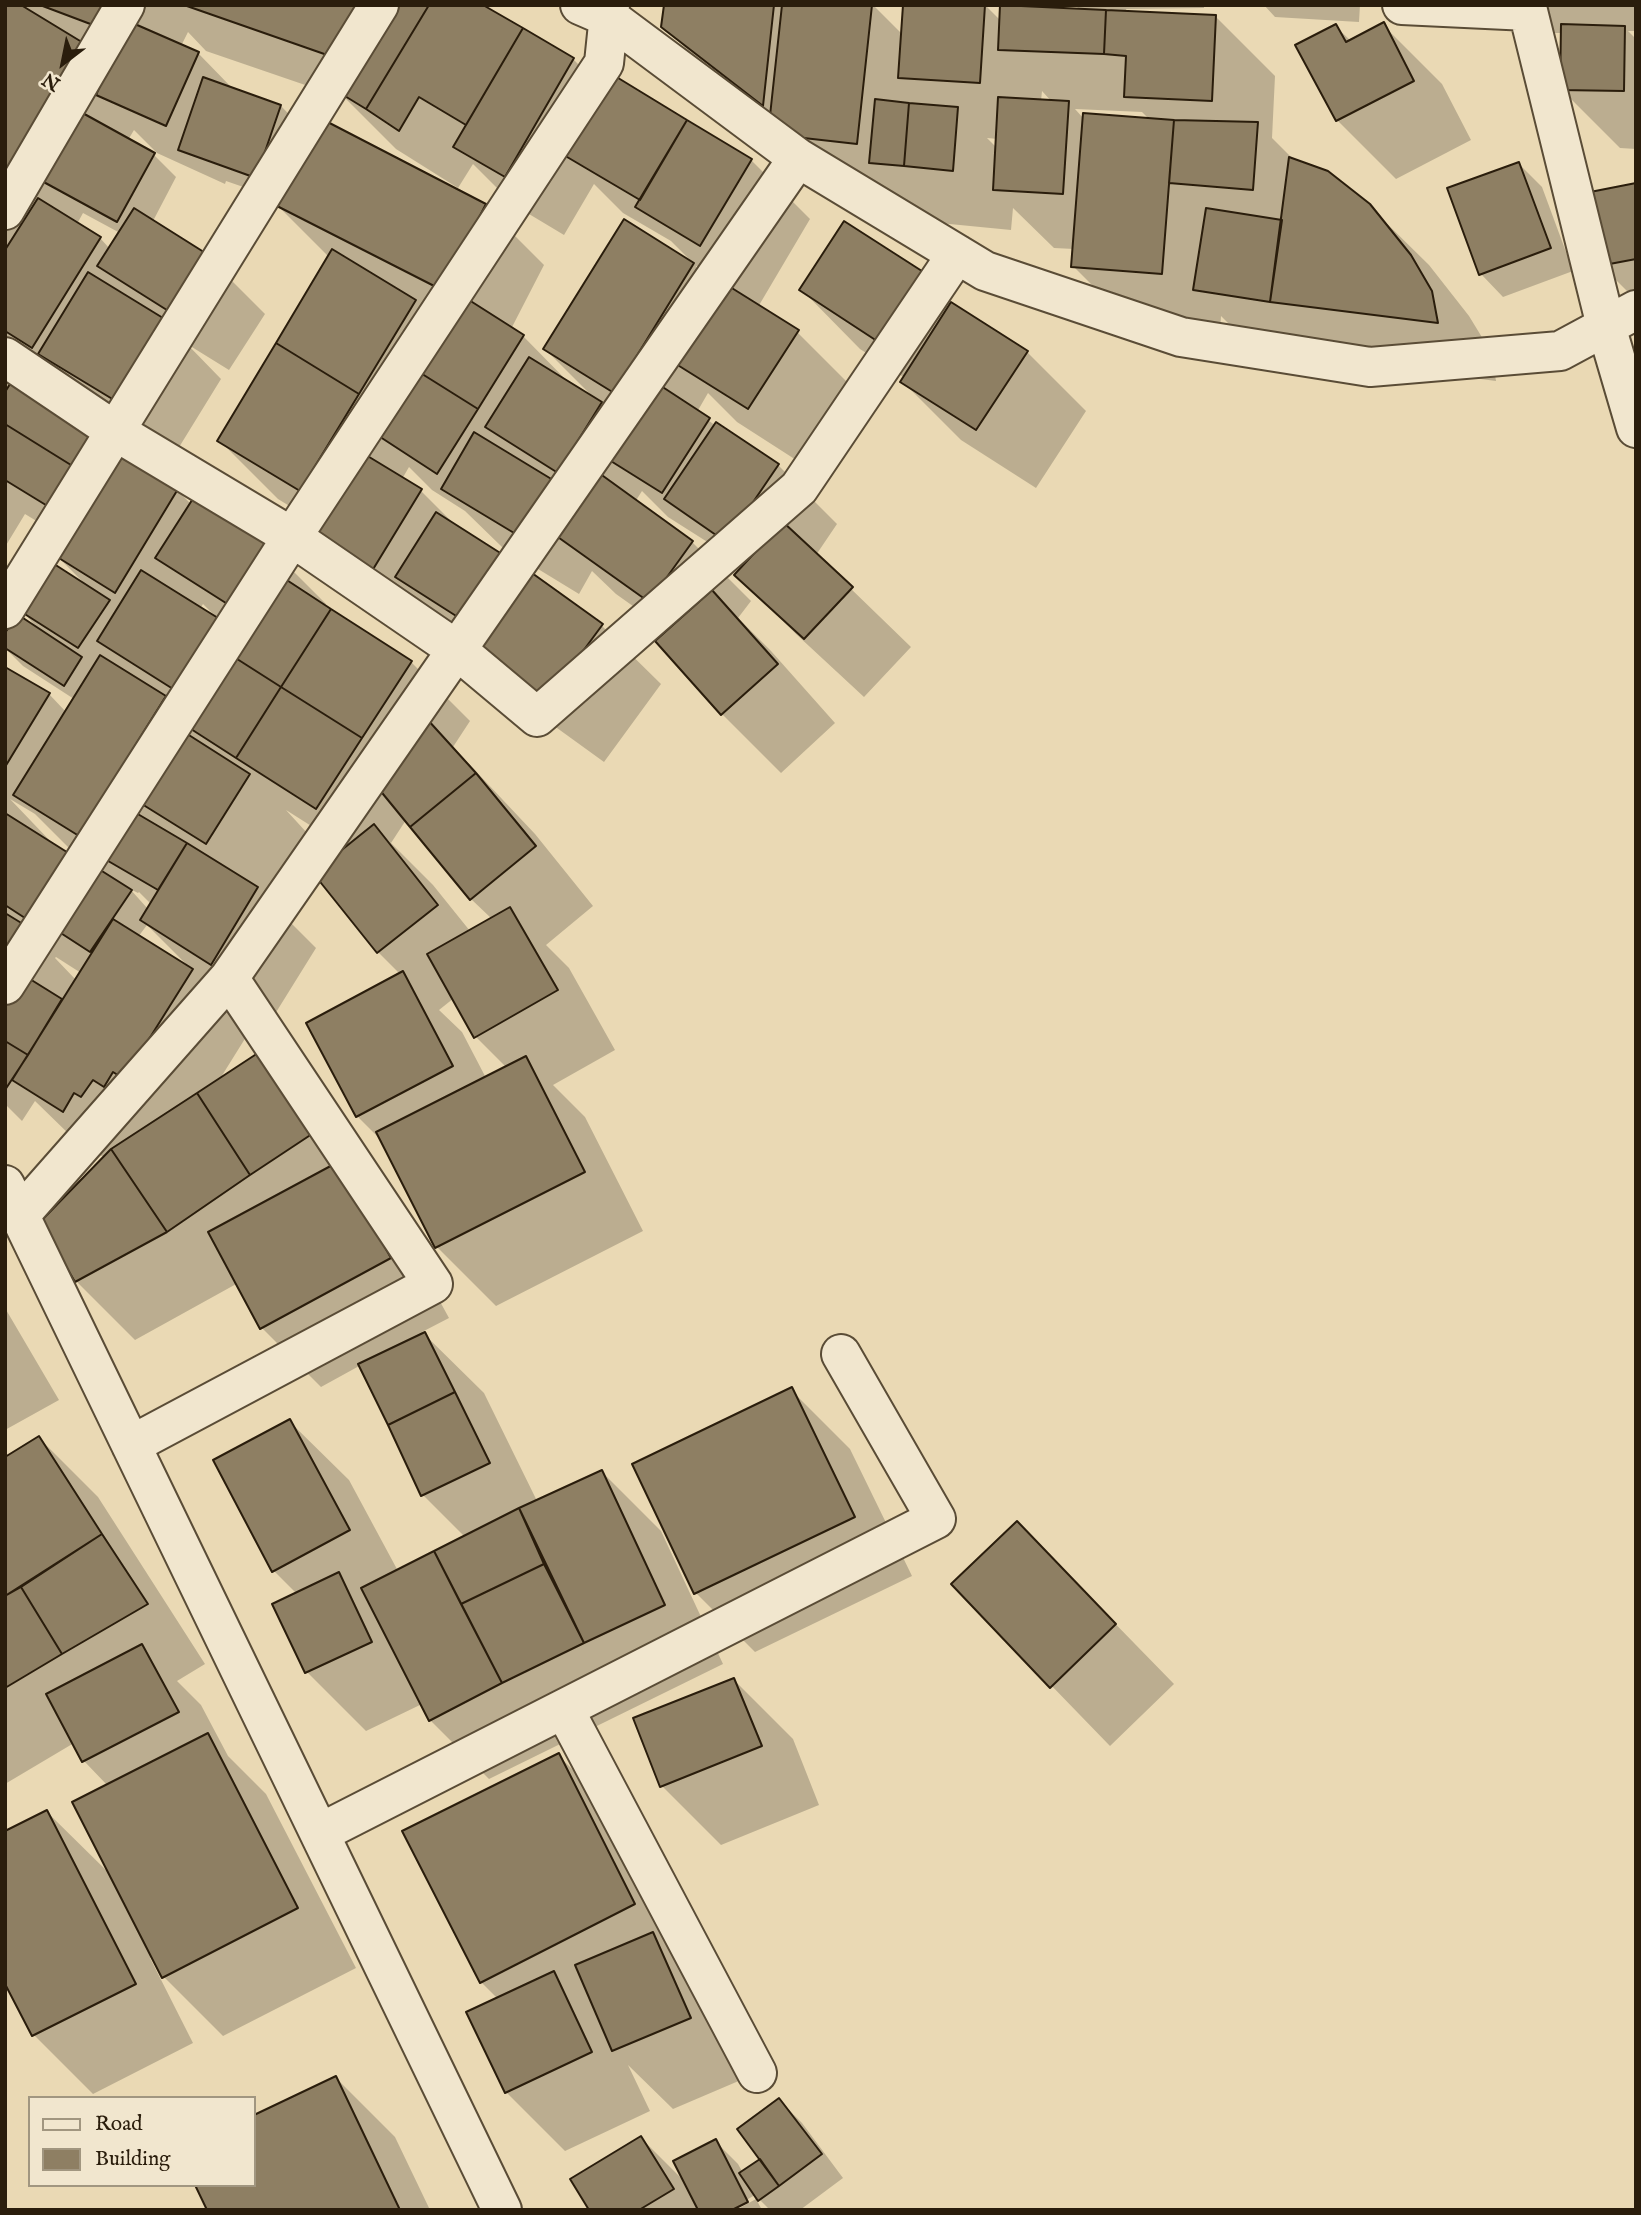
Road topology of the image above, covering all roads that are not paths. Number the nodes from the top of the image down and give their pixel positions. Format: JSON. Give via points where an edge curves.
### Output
{"nodes":[{"id":1,"x":125,"y":5,"type":"edge"},
{"id":2,"x":379,"y":5,"type":"edge"},
{"id":3,"x":1402,"y":5,"type":"edge"},
{"id":4,"x":600,"y":9,"type":"edge"},
{"id":5,"x":798,"y":158,"type":"junction"},
{"id":6,"x":5,"y":210,"type":"edge"},
{"id":7,"x":957,"y":254,"type":"junction"},
{"id":8,"x":1621,"y":318,"type":"edge"},
{"id":9,"x":5,"y":357,"type":"edge"},
{"id":10,"x":1636,"y":428,"type":"edge"},
{"id":11,"x":115,"y":431,"type":"junction"},
{"id":12,"x":292,"y":537,"type":"junction"},
{"id":13,"x":5,"y":609,"type":"edge"},
{"id":14,"x":457,"y":650,"type":"junction"},
{"id":15,"x":229,"y":978,"type":"junction"},
{"id":16,"x":5,"y":985,"type":"edge"},
{"id":17,"x":9,"y":1194,"type":"edge"},
{"id":18,"x":841,"y":1354,"type":"dead end"},
{"id":19,"x":131,"y":1445,"type":"junction"},
{"id":20,"x":564,"y":1709,"type":"junction"},
{"id":21,"x":320,"y":1833,"type":"junction"},
{"id":22,"x":757,"y":2073,"type":"dead end"},
{"id":23,"x":502,"y":2210,"type":"edge"}],
"edges":[{"from":1,"to":6,"type":"street"},
{"from":2,"to":11,"type":"street"},
{"from":3,"to":8,"type":"street","via":[[1528,11]]},
{"from":4,"to":5,"type":"street"},
{"from":4,"to":12,"type":"street","via":[[604,63]]},
{"from":5,"to":7,"type":"street"},
{"from":5,"to":14,"type":"street"},
{"from":7,"to":8,"type":"street","via":[[985,271],[1181,337],[1370,367],[1560,351]]},
{"from":7,"to":14,"type":"street","via":[[799,488],[537,717]]},
{"from":8,"to":10,"type":"street"},
{"from":9,"to":11,"type":"street"},
{"from":11,"to":12,"type":"street"},
{"from":11,"to":13,"type":"street"},
{"from":12,"to":14,"type":"street"},
{"from":12,"to":16,"type":"street"},
{"from":14,"to":15,"type":"street"},
{"from":15,"to":17,"type":"street"},
{"from":15,"to":19,"type":"street","via":[[433,1284]]},
{"from":17,"to":19,"type":"street"},
{"from":18,"to":20,"type":"street","via":[[936,1519]]},
{"from":19,"to":21,"type":"street"},
{"from":20,"to":21,"type":"street"},
{"from":20,"to":22,"type":"street"},
{"from":21,"to":23,"type":"street"}]}
